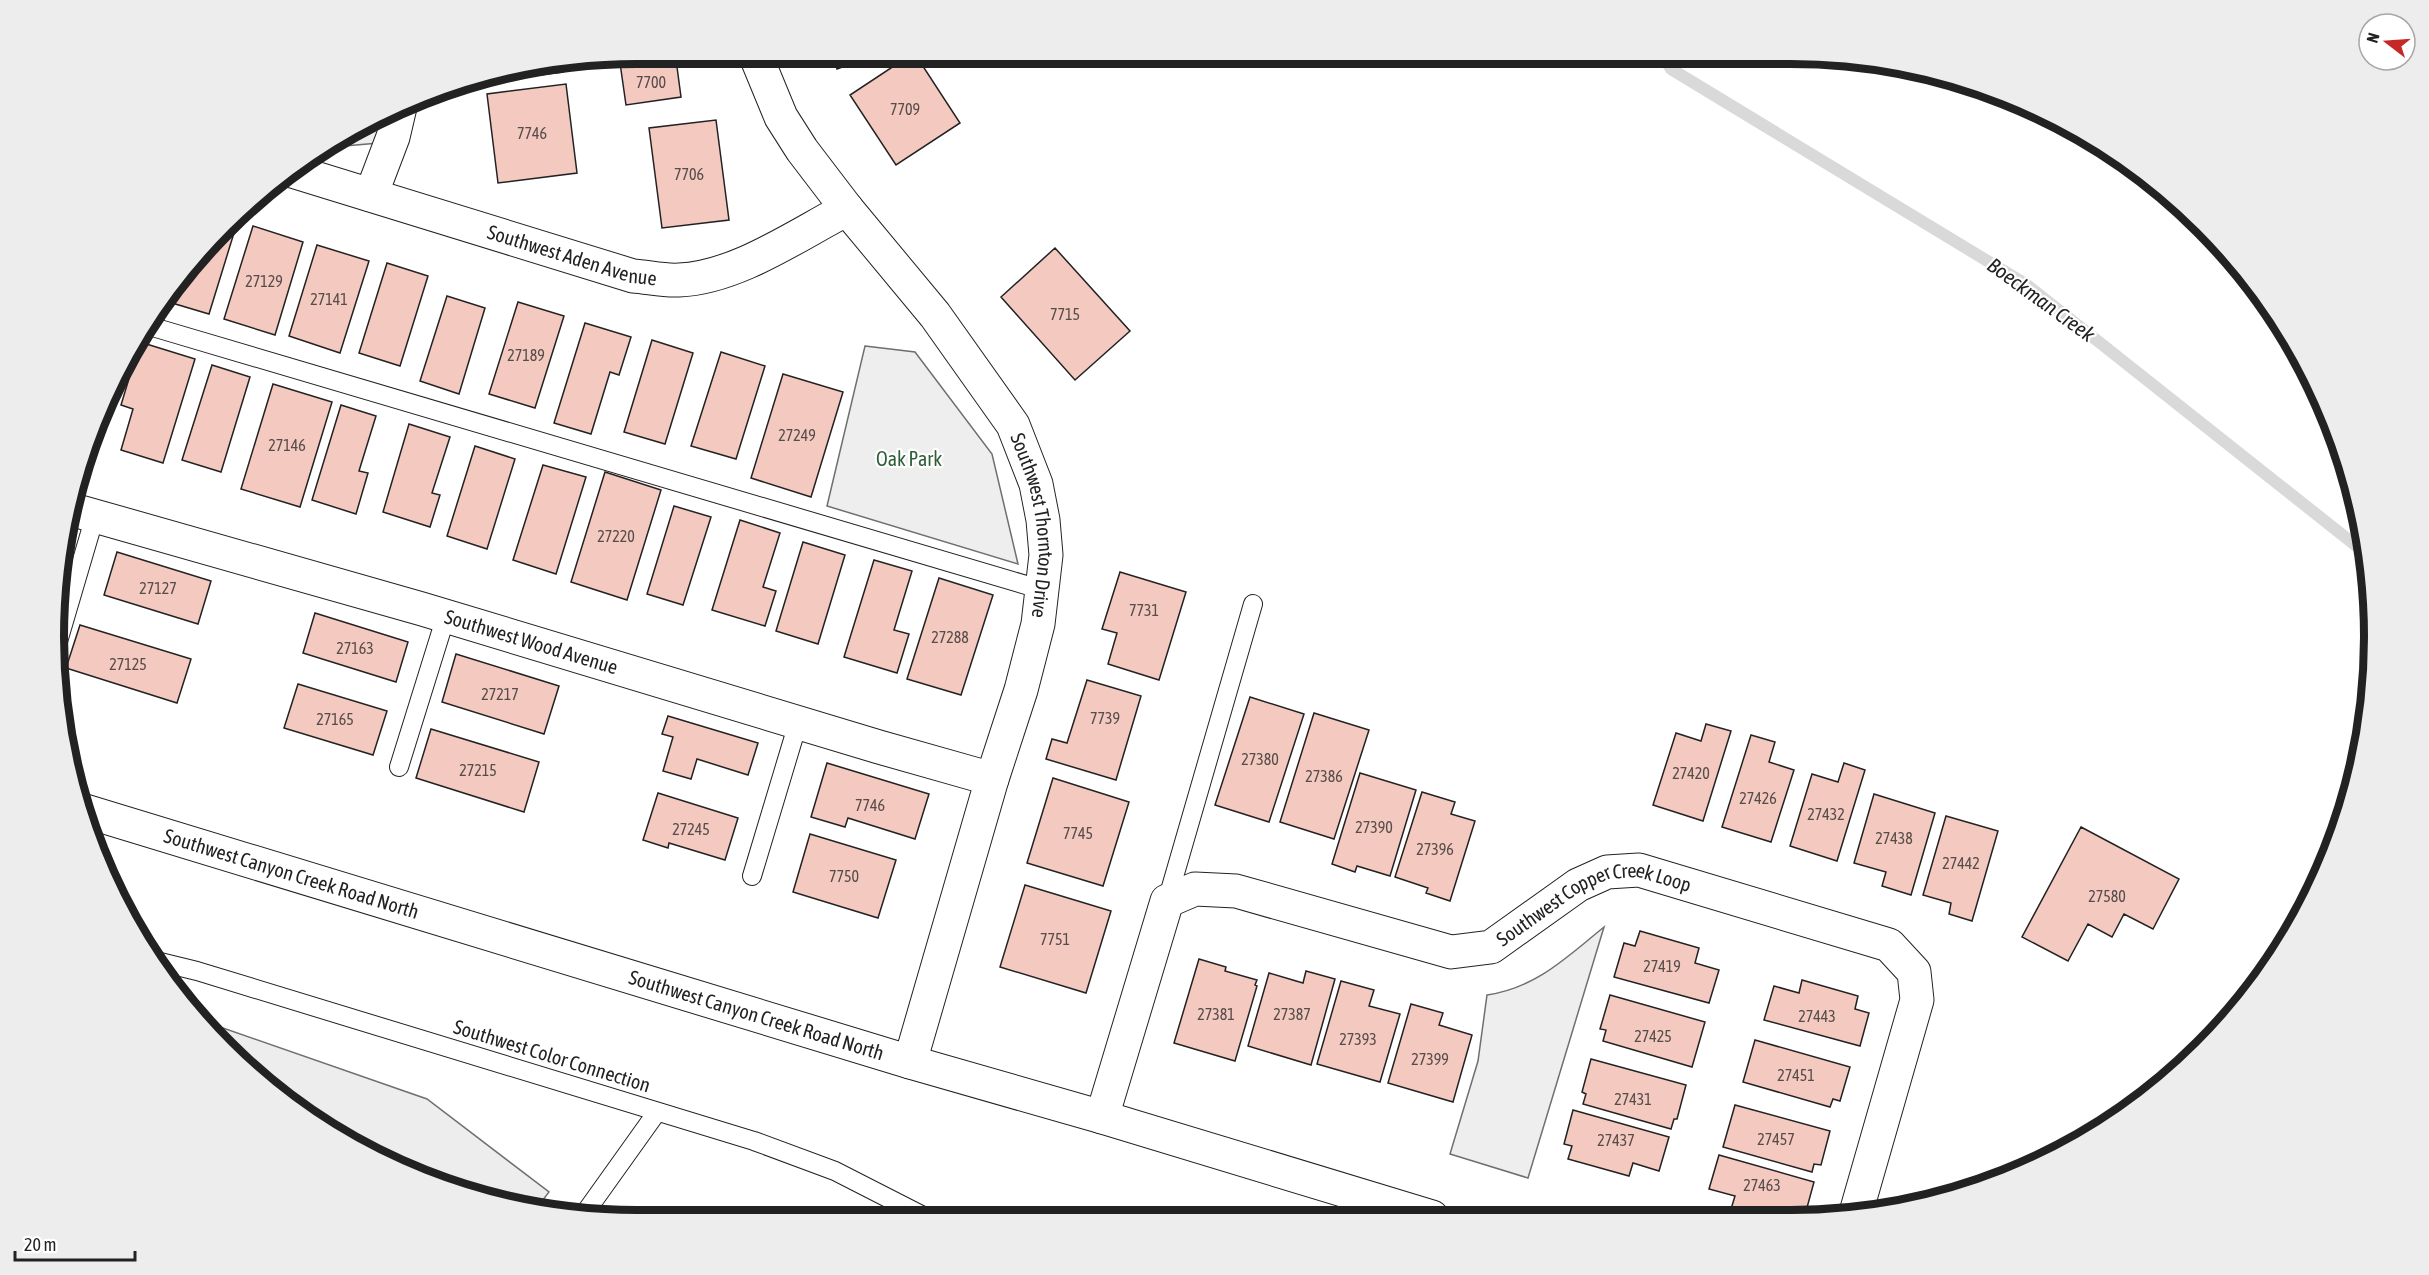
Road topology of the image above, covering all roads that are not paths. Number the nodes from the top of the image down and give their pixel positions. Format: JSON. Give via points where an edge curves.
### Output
{"nodes":[{"id":1,"x":758,"y":64,"type":"edge"},
{"id":2,"x":398,"y":118,"type":"edge"},
{"id":3,"x":302,"y":174,"type":"edge"},
{"id":4,"x":371,"y":195,"type":"junction"},
{"id":5,"x":847,"y":209,"type":"junction"},
{"id":6,"x":155,"y":328,"type":"edge"},
{"id":7,"x":83,"y":513,"type":"edge"},
{"id":8,"x":1043,"y":590,"type":"junction"},
{"id":9,"x":66,"y":599,"type":"edge"},
{"id":10,"x":1253,"y":604,"type":"dead end"},
{"id":11,"x":446,"y":616,"type":"junction"},
{"id":12,"x":798,"y":723,"type":"junction"},
{"id":13,"x":399,"y":766,"type":"dead end"},
{"id":14,"x":992,"y":779,"type":"junction"},
{"id":15,"x":92,"y":813,"type":"edge"},
{"id":16,"x":752,"y":876,"type":"dead end"},
{"id":17,"x":1167,"y":901,"type":"junction"},
{"id":18,"x":167,"y":964,"type":"edge"},
{"id":19,"x":910,"y":1062,"type":"junction"},
{"id":20,"x":657,"y":1112,"type":"junction"},
{"id":21,"x":1102,"y":1117,"type":"junction"},
{"id":22,"x":1858,"y":1207,"type":"edge"},
{"id":23,"x":588,"y":1208,"type":"edge"},
{"id":24,"x":911,"y":1210,"type":"edge"},
{"id":25,"x":1409,"y":1210,"type":"edge"}],
"edges":[{"from":1,"to":5,"type":"street","name":"Southwest Thornton Drive","via":[[781,117]]},
{"from":2,"to":4,"type":"street"},
{"from":3,"to":4,"type":"street","name":"Southwest Aden Avenue"},
{"from":4,"to":5,"type":"street","name":"Southwest Aden Avenue","via":[[633,276],[679,280],[720,273],[751,260]]},
{"from":5,"to":8,"type":"street","name":"Southwest Thornton Drive","via":[[935,315],[1013,425],[1036,484],[1043,520]]},
{"from":6,"to":8,"type":"lane"},
{"from":7,"to":9,"type":"lane"},
{"from":7,"to":11,"type":"street","name":"Southwest Wood Avenue"},
{"from":8,"to":14,"type":"street","name":"Southwest Thornton Drive","via":[[1021,690]]},
{"from":10,"to":17,"type":"lane"},
{"from":11,"to":12,"type":"street","name":"Southwest Wood Avenue"},
{"from":11,"to":13,"type":"lane"},
{"from":12,"to":14,"type":"street","name":"Southwest Wood Avenue"},
{"from":12,"to":16,"type":"lane"},
{"from":14,"to":19,"type":"street","name":"Southwest Thornton Drive"},
{"from":15,"to":19,"type":"street","name":"Southwest Canyon Creek Road North"},
{"from":17,"to":21,"type":"street"},
{"from":17,"to":22,"type":"street","name":"Southwest Copper Creek Loop","via":[[1195,889],[1236,891],[1451,952],[1491,947],[1578,885],[1607,872],[1639,870],[1889,945],[1914,972],[1917,1000]]},
{"from":18,"to":20,"type":"lane","name":"Southwest Color Connection"},
{"from":19,"to":21,"type":"street","name":"Southwest Canyon Creek Road North"},
{"from":20,"to":23,"type":"lane"},
{"from":20,"to":24,"type":"lane","name":"Southwest Color Connection","via":[[835,1171]]},
{"from":21,"to":25,"type":"street","name":"Southwest Canyon Creek Road North"}]}
